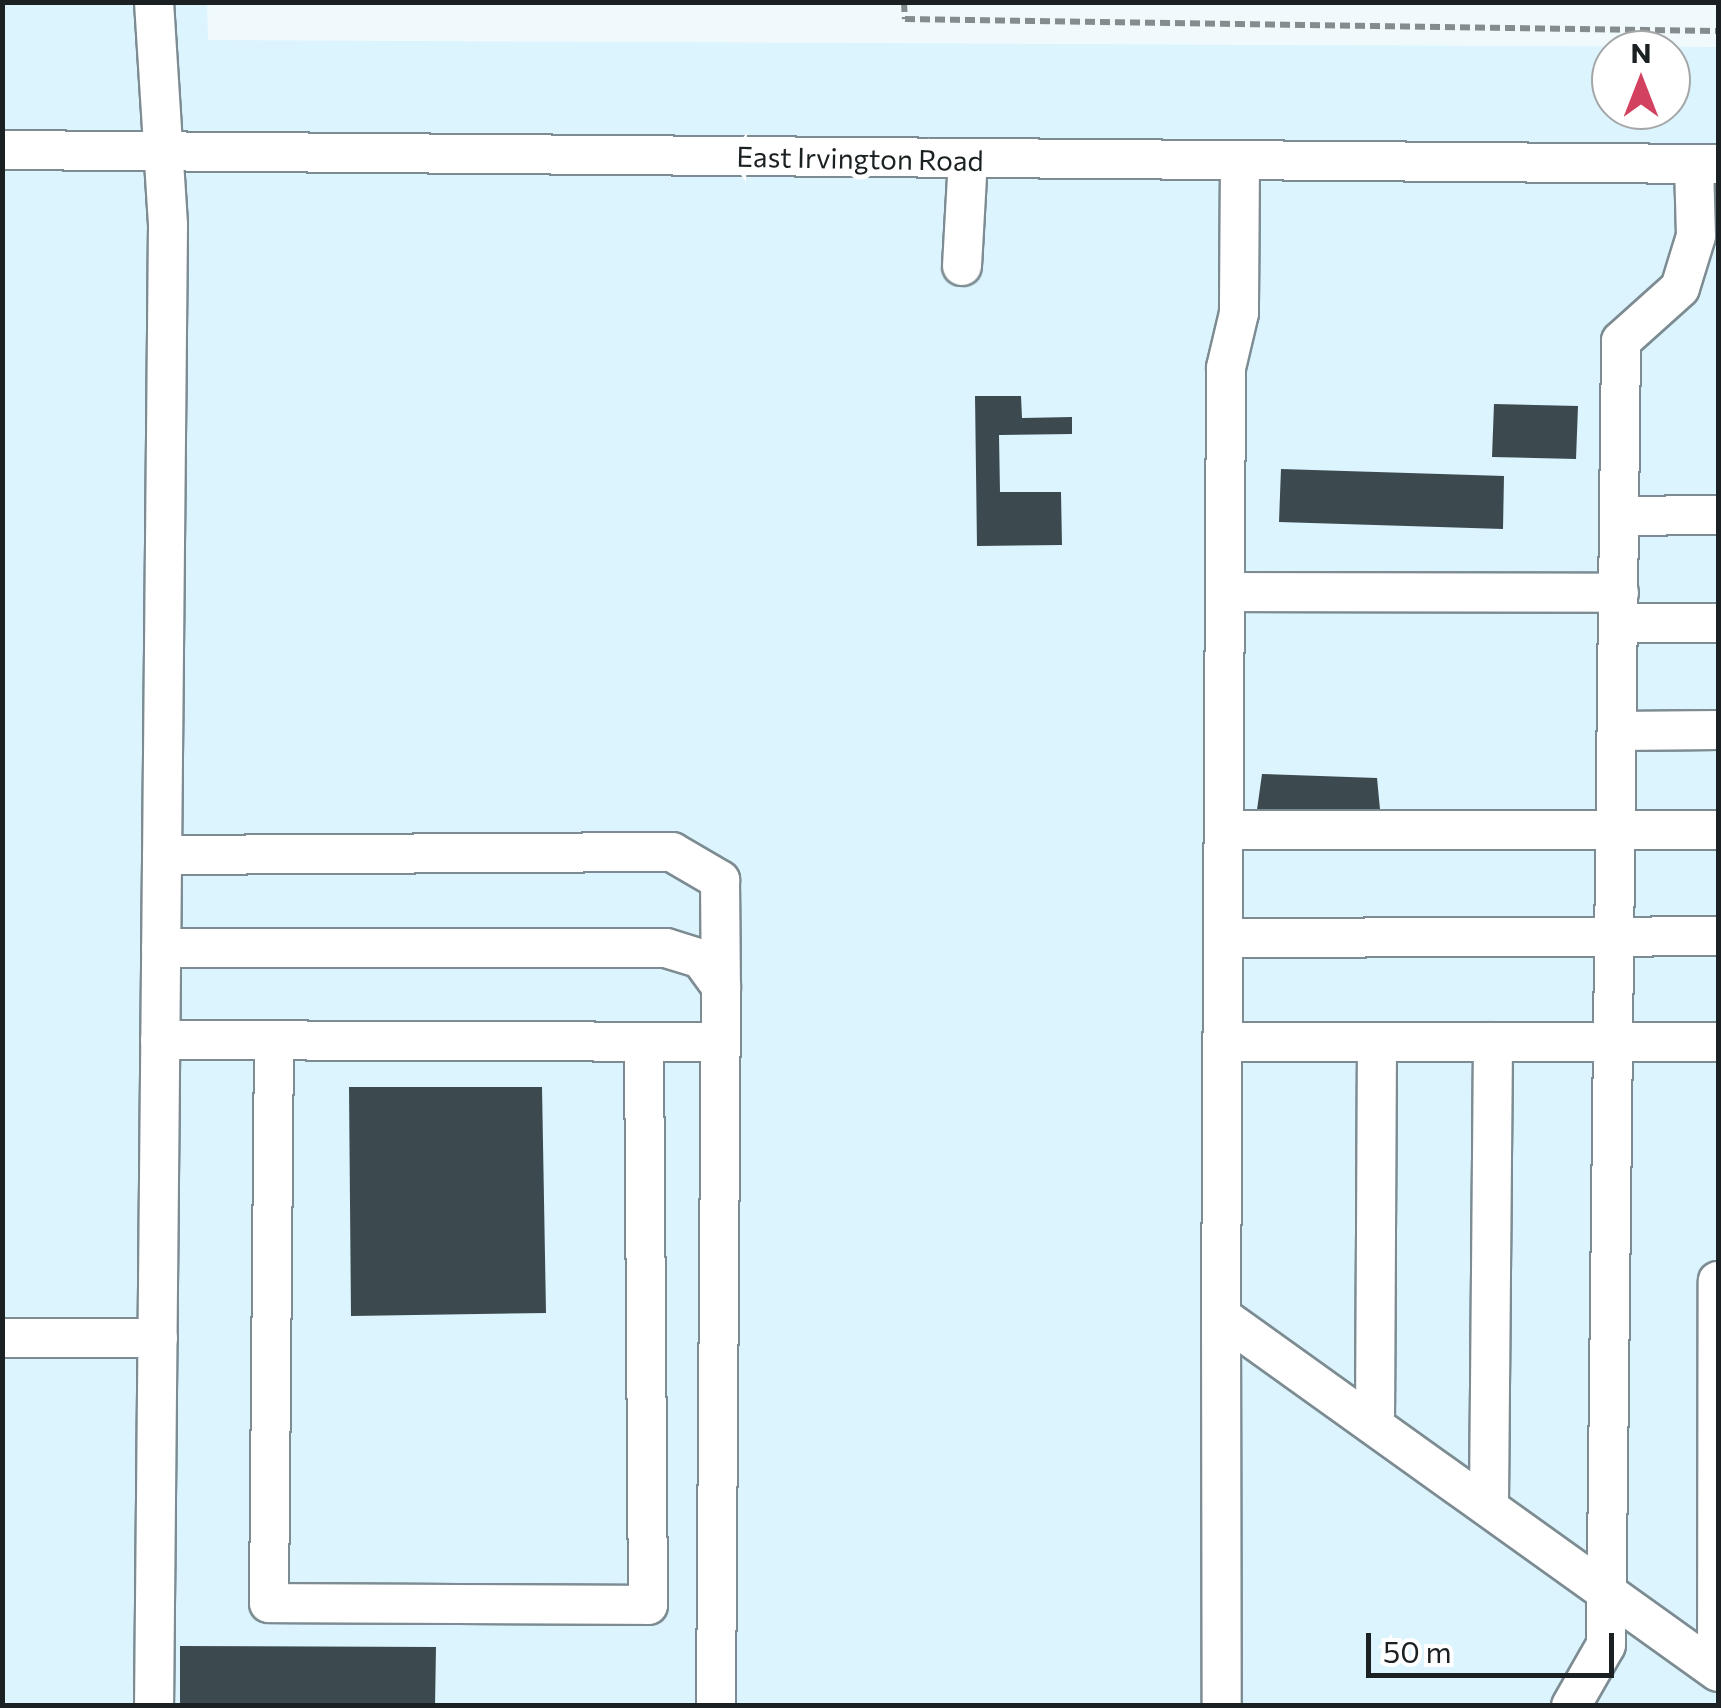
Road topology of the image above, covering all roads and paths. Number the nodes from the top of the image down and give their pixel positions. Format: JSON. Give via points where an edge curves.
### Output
{"nodes":[{"id":1,"x":154,"y":2,"type":"edge"},
{"id":2,"x":904,"y":2,"type":"edge"},
{"id":3,"x":1718,"y":31,"type":"edge"},
{"id":4,"x":2,"y":150,"type":"edge"},
{"id":5,"x":158,"y":150,"type":"junction"},
{"id":6,"x":968,"y":159,"type":"junction"},
{"id":7,"x":1240,"y":162,"type":"junction"},
{"id":8,"x":1706,"y":164,"type":"edge"},
{"id":9,"x":962,"y":266,"type":"dead end"},
{"id":10,"x":1718,"y":498,"type":"edge"},
{"id":11,"x":1718,"y":515,"type":"edge"},
{"id":12,"x":1619,"y":516,"type":"junction"},
{"id":13,"x":1225,"y":592,"type":"junction"},
{"id":14,"x":1618,"y":608,"type":"junction"},
{"id":15,"x":1718,"y":623,"type":"edge"},
{"id":16,"x":1718,"y":730,"type":"edge"},
{"id":17,"x":1617,"y":731,"type":"junction"},
{"id":18,"x":1224,"y":830,"type":"junction"},
{"id":19,"x":1718,"y":830,"type":"edge"},
{"id":20,"x":1616,"y":831,"type":"junction"},
{"id":21,"x":162,"y":855,"type":"junction"},
{"id":22,"x":1614,"y":935,"type":"junction"},
{"id":23,"x":1718,"y":936,"type":"edge"},
{"id":24,"x":1223,"y":938,"type":"junction"},
{"id":25,"x":161,"y":948,"type":"junction"},
{"id":26,"x":721,"y":987,"type":"junction"},
{"id":27,"x":160,"y":1040,"type":"junction"},
{"id":28,"x":274,"y":1040,"type":"junction"},
{"id":29,"x":1613,"y":1041,"type":"junction"},
{"id":30,"x":644,"y":1042,"type":"junction"},
{"id":31,"x":720,"y":1042,"type":"junction"},
{"id":32,"x":1222,"y":1042,"type":"junction"},
{"id":33,"x":1377,"y":1042,"type":"junction"},
{"id":34,"x":1493,"y":1042,"type":"junction"},
{"id":35,"x":1718,"y":1042,"type":"edge"},
{"id":36,"x":1718,"y":1282,"type":"edge"},
{"id":37,"x":1221,"y":1316,"type":"junction"},
{"id":38,"x":2,"y":1338,"type":"edge"},
{"id":39,"x":158,"y":1338,"type":"junction"},
{"id":40,"x":1375,"y":1423,"type":"junction"},
{"id":41,"x":1488,"y":1502,"type":"junction"},
{"id":42,"x":1606,"y":1587,"type":"junction"},
{"id":43,"x":1718,"y":1671,"type":"edge"},
{"id":44,"x":154,"y":1706,"type":"edge"},
{"id":45,"x":716,"y":1706,"type":"edge"},
{"id":46,"x":1222,"y":1706,"type":"edge"},
{"id":47,"x":1571,"y":1706,"type":"edge"}],
"edges":[{"from":1,"to":5,"type":"street"},
{"from":2,"to":3,"type":"path","via":[[904,19]]},
{"from":4,"to":5,"type":"street","name":"East Irvington Road"},
{"from":5,"to":6,"type":"street","name":"East Irvington Road"},
{"from":5,"to":21,"type":"street","via":[[168,225]]},
{"from":6,"to":7,"type":"street","name":"East Irvington Road"},
{"from":6,"to":9,"type":"street"},
{"from":7,"to":8,"type":"street","name":"East Irvington Road"},
{"from":7,"to":13,"type":"street"},
{"from":8,"to":12,"type":"street","via":[[1680,288],[1620,342]]},
{"from":10,"to":11,"type":"street"},
{"from":11,"to":12,"type":"street"},
{"from":12,"to":14,"type":"street"},
{"from":13,"to":14,"type":"street"},
{"from":13,"to":18,"type":"street"},
{"from":14,"to":15,"type":"street"},
{"from":14,"to":17,"type":"street"},
{"from":16,"to":17,"type":"street"},
{"from":17,"to":20,"type":"street"},
{"from":18,"to":20,"type":"street"},
{"from":18,"to":24,"type":"street"},
{"from":19,"to":20,"type":"street"},
{"from":20,"to":22,"type":"street"},
{"from":21,"to":25,"type":"street"},
{"from":21,"to":26,"type":"street","via":[[672,852],[720,880]]},
{"from":22,"to":23,"type":"street"},
{"from":22,"to":24,"type":"street"},
{"from":22,"to":29,"type":"street"},
{"from":24,"to":32,"type":"street"},
{"from":25,"to":26,"type":"street","via":[[666,948],[701,959]]},
{"from":25,"to":27,"type":"street"},
{"from":26,"to":31,"type":"street"},
{"from":27,"to":28,"type":"street"},
{"from":27,"to":39,"type":"street"},
{"from":28,"to":30,"type":"street"},
{"from":28,"to":30,"type":"street","via":[[269,1603],[608,1605],[648,1605]]},
{"from":29,"to":34,"type":"street"},
{"from":29,"to":35,"type":"street"},
{"from":29,"to":42,"type":"street"},
{"from":30,"to":31,"type":"street"},
{"from":31,"to":45,"type":"street"},
{"from":32,"to":33,"type":"street"},
{"from":32,"to":37,"type":"street"},
{"from":33,"to":34,"type":"street"},
{"from":33,"to":40,"type":"street"},
{"from":34,"to":41,"type":"street"},
{"from":36,"to":43,"type":"street"},
{"from":37,"to":40,"type":"street"},
{"from":37,"to":46,"type":"street"},
{"from":38,"to":39,"type":"street"},
{"from":39,"to":44,"type":"street"},
{"from":40,"to":41,"type":"street"},
{"from":41,"to":42,"type":"street"},
{"from":42,"to":43,"type":"street"},
{"from":42,"to":47,"type":"street","via":[[1606,1644]]}]}
